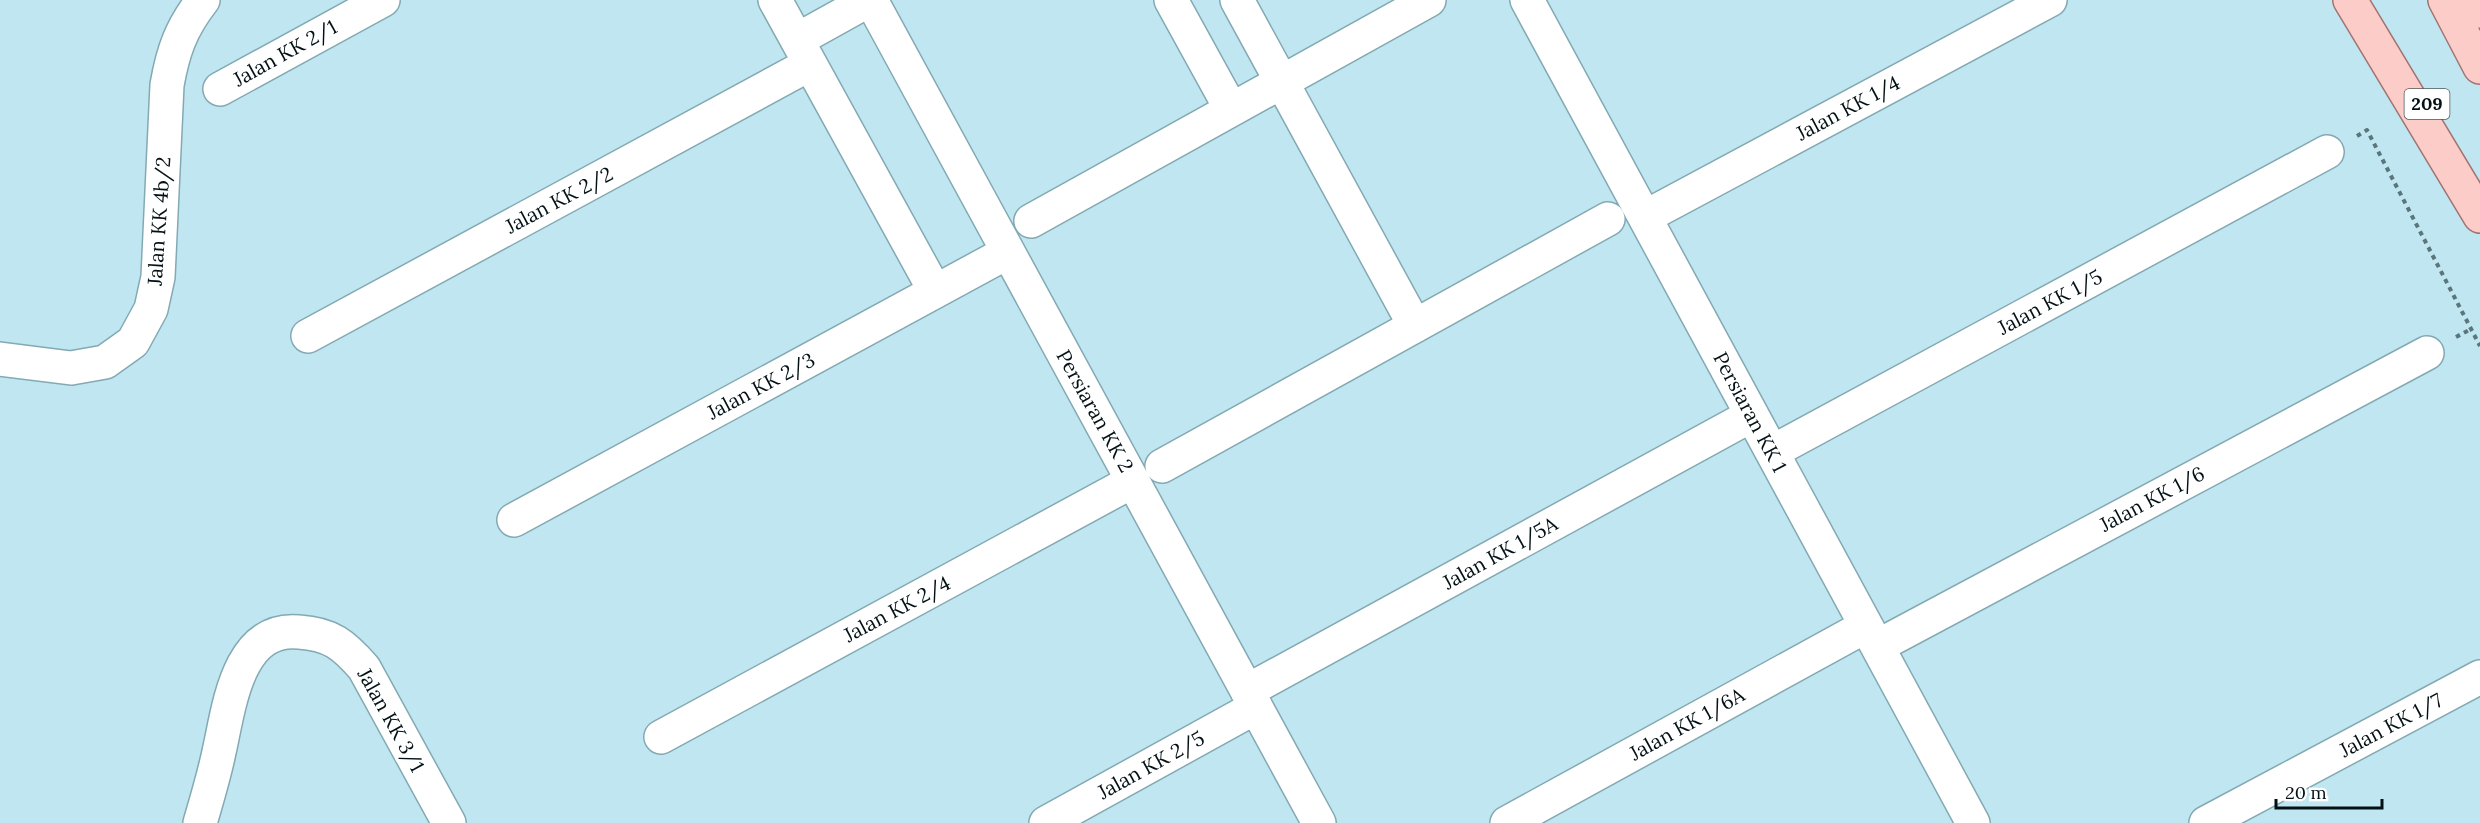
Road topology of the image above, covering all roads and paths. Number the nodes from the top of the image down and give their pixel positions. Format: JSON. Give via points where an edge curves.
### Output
{"nodes":[{"id":1,"x":203,"y":0,"type":"edge"},
{"id":2,"x":775,"y":0,"type":"edge"},
{"id":3,"x":870,"y":0,"type":"edge"},
{"id":4,"x":1172,"y":0,"type":"edge"},
{"id":5,"x":1237,"y":0,"type":"edge"},
{"id":6,"x":1429,"y":0,"type":"edge"},
{"id":7,"x":1527,"y":0,"type":"edge"},
{"id":8,"x":2050,"y":0,"type":"edge"},
{"id":9,"x":2350,"y":0,"type":"edge"},
{"id":10,"x":2373,"y":0,"type":"edge"},
{"id":11,"x":2445,"y":0,"type":"edge"},
{"id":12,"x":2476,"y":0,"type":"edge"},
{"id":13,"x":376,"y":1,"type":"edge"},
{"id":14,"x":2480,"y":11,"type":"edge"},
{"id":15,"x":804,"y":52,"type":"junction"},
{"id":16,"x":2480,"y":67,"type":"edge"},
{"id":17,"x":1282,"y":81,"type":"junction"},
{"id":18,"x":220,"y":89,"type":"dead end"},
{"id":19,"x":1232,"y":110,"type":"junction"},
{"id":20,"x":2327,"y":152,"type":"joint"},
{"id":21,"x":2480,"y":208,"type":"edge"},
{"id":22,"x":2480,"y":216,"type":"edge"},
{"id":23,"x":1645,"y":217,"type":"junction"},
{"id":24,"x":1608,"y":219,"type":"dead end"},
{"id":25,"x":1031,"y":221,"type":"dead end"},
{"id":26,"x":1008,"y":252,"type":"junction"},
{"id":27,"x":934,"y":291,"type":"junction"},
{"id":28,"x":1416,"y":326,"type":"junction"},
{"id":29,"x":308,"y":336,"type":"dead end"},
{"id":30,"x":2480,"y":346,"type":"edge"},
{"id":31,"x":2427,"y":353,"type":"dead end"},
{"id":32,"x":0,"y":359,"type":"edge"},
{"id":33,"x":1752,"y":415,"type":"junction"},
{"id":34,"x":1772,"y":452,"type":"junction"},
{"id":35,"x":1162,"y":466,"type":"dead end"},
{"id":36,"x":1133,"y":481,"type":"junction"},
{"id":37,"x":514,"y":520,"type":"dead end"},
{"id":38,"x":1872,"y":636,"type":"junction"},
{"id":39,"x":2480,"y":677,"type":"edge"},
{"id":40,"x":1252,"y":699,"type":"junction"},
{"id":41,"x":661,"y":737,"type":"dead end"},
{"id":42,"x":200,"y":823,"type":"edge"},
{"id":43,"x":449,"y":823,"type":"edge"},
{"id":44,"x":1046,"y":823,"type":"edge"},
{"id":45,"x":1319,"y":823,"type":"edge"},
{"id":46,"x":1507,"y":823,"type":"edge"},
{"id":47,"x":1973,"y":823,"type":"edge"},
{"id":48,"x":2206,"y":823,"type":"edge"}],
"edges":[{"from":1,"to":32,"type":"street","name":"Jalan KK 4b/2","via":[[186,22],[172,54],[167,85],[158,277],[151,309],[133,342],[105,362],[71,368]]},
{"from":2,"to":15,"type":"street"},
{"from":3,"to":15,"type":"street","name":"Jalan KK 2/2"},
{"from":3,"to":26,"type":"street","name":"Persiaran KK 2"},
{"from":4,"to":19,"type":"street"},
{"from":5,"to":17,"type":"street"},
{"from":6,"to":17,"type":"street"},
{"from":7,"to":23,"type":"street","name":"Persiaran KK 1"},
{"from":8,"to":23,"type":"street","name":"Jalan KK 1/4"},
{"from":9,"to":22,"type":"main road"},
{"from":10,"to":21,"type":"main road","number":"209"},
{"from":11,"to":16,"type":"main road"},
{"from":12,"to":14,"type":"main road"},
{"from":13,"to":18,"type":"street","name":"Jalan KK 2/1"},
{"from":15,"to":27,"type":"street"},
{"from":15,"to":29,"type":"street","name":"Jalan KK 2/2"},
{"from":17,"to":19,"type":"street"},
{"from":17,"to":28,"type":"street"},
{"from":19,"to":25,"type":"street"},
{"from":20,"to":30,"type":"path","via":[[2367,130]]},
{"from":20,"to":34,"type":"street","name":"Jalan KK 1/5"},
{"from":23,"to":33,"type":"street","name":"Persiaran KK 1"},
{"from":24,"to":28,"type":"street"},
{"from":26,"to":27,"type":"street","name":"Jalan KK 2/3"},
{"from":26,"to":36,"type":"street","name":"Persiaran KK 2"},
{"from":27,"to":37,"type":"street","name":"Jalan KK 2/3"},
{"from":28,"to":35,"type":"street"},
{"from":31,"to":38,"type":"street","name":"Jalan KK 1/6"},
{"from":33,"to":34,"type":"street","name":"Persiaran KK 1"},
{"from":33,"to":40,"type":"street","name":"Jalan KK 1/5A"},
{"from":34,"to":38,"type":"street","name":"Persiaran KK 1"},
{"from":36,"to":40,"type":"street","name":"Persiaran KK 2"},
{"from":36,"to":41,"type":"street","name":"Jalan KK 2/4"},
{"from":38,"to":46,"type":"street","name":"Jalan KK 1/6A"},
{"from":38,"to":47,"type":"street","name":"Persiaran KK 1"},
{"from":39,"to":48,"type":"street","name":"Jalan KK 1/7"},
{"from":40,"to":44,"type":"street","name":"Jalan KK 2/5"},
{"from":40,"to":45,"type":"street","name":"Persiaran KK 2"},
{"from":42,"to":43,"type":"street","name":"Jalan KK 3/1","via":[[236,678],[249,655],[268,638],[292,631],[320,633],[346,648],[364,668]]}]}
